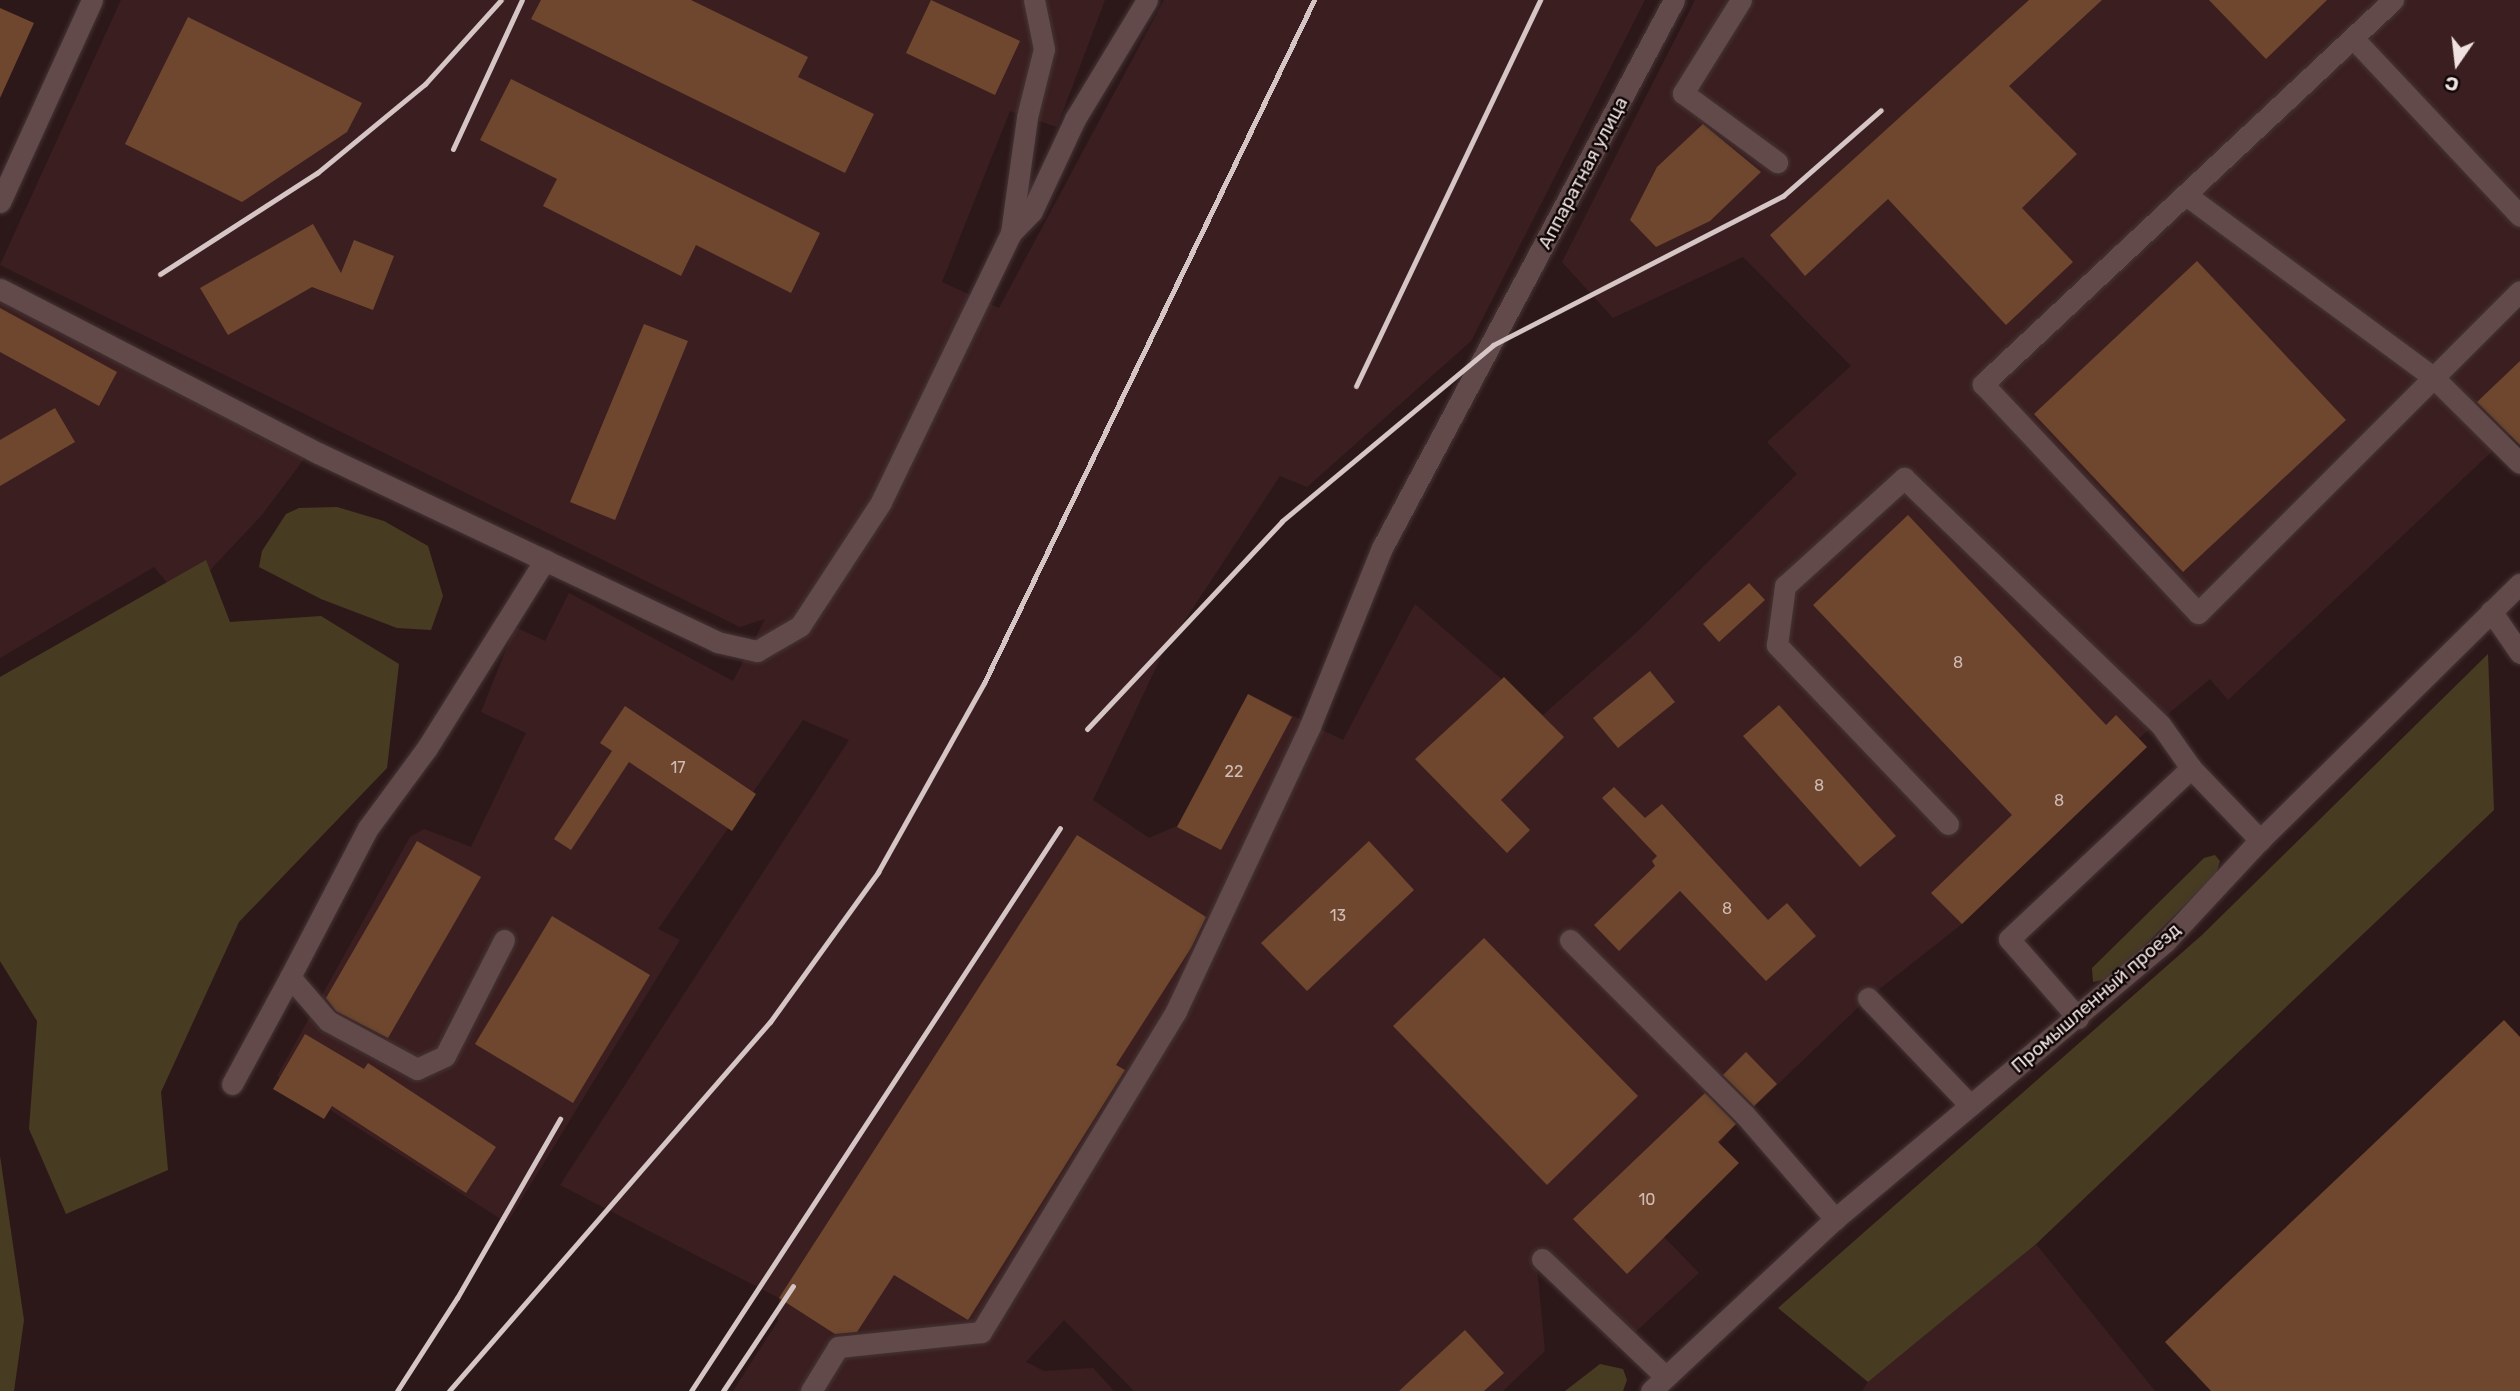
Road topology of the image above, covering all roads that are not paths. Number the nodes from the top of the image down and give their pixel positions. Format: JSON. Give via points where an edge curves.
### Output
{"nodes":[{"id":1,"x":92,"y":0,"type":"edge"},
{"id":2,"x":1034,"y":0,"type":"edge"},
{"id":3,"x":1147,"y":0,"type":"edge"},
{"id":4,"x":1674,"y":0,"type":"edge"},
{"id":5,"x":1741,"y":0,"type":"edge"},
{"id":6,"x":2393,"y":0,"type":"edge"},
{"id":7,"x":2353,"y":38,"type":"junction"},
{"id":8,"x":1776,"y":162,"type":"dead end"},
{"id":9,"x":2186,"y":195,"type":"junction"},
{"id":10,"x":0,"y":202,"type":"edge"},
{"id":11,"x":2520,"y":216,"type":"edge"},
{"id":12,"x":1011,"y":233,"type":"junction"},
{"id":13,"x":0,"y":289,"type":"edge"},
{"id":14,"x":2520,"y":291,"type":"edge"},
{"id":15,"x":2433,"y":377,"type":"junction"},
{"id":16,"x":2520,"y":463,"type":"edge"},
{"id":17,"x":545,"y":560,"type":"junction"},
{"id":18,"x":2520,"y":584,"type":"edge"},
{"id":19,"x":2491,"y":611,"type":"junction"},
{"id":20,"x":2520,"y":653,"type":"edge"},
{"id":21,"x":2190,"y":768,"type":"junction"},
{"id":22,"x":1948,"y":824,"type":"dead end"},
{"id":23,"x":2260,"y":840,"type":"junction"},
{"id":24,"x":504,"y":940,"type":"dead end"},
{"id":25,"x":1570,"y":940,"type":"dead end"},
{"id":26,"x":290,"y":977,"type":"junction"},
{"id":27,"x":1868,"y":998,"type":"dead end"},
{"id":28,"x":2078,"y":1018,"type":"junction"},
{"id":29,"x":232,"y":1084,"type":"dead end"},
{"id":30,"x":1970,"y":1105,"type":"junction"},
{"id":31,"x":1835,"y":1219,"type":"junction"},
{"id":32,"x":1542,"y":1259,"type":"dead end"},
{"id":33,"x":1658,"y":1384,"type":"edge"},
{"id":34,"x":811,"y":1391,"type":"edge"}],
"edges":[{"from":1,"to":10,"type":"street"},
{"from":2,"to":12,"type":"street","via":[[1044,49],[1027,117]]},
{"from":3,"to":12,"type":"street","via":[[1075,119],[1032,211]]},
{"from":4,"to":34,"type":"street","name":"Аппаратная улица","via":[[1382,548],[1310,726],[1177,1011],[981,1332],[838,1347]]},
{"from":5,"to":8,"type":"street","via":[[1683,93]]},
{"from":6,"to":7,"type":"street"},
{"from":7,"to":9,"type":"street"},
{"from":7,"to":11,"type":"street"},
{"from":9,"to":15,"type":"street"},
{"from":9,"to":15,"type":"street","via":[[1983,384],[2198,613]]},
{"from":12,"to":17,"type":"street","via":[[881,502],[800,626],[757,651],[717,642]]},
{"from":13,"to":17,"type":"street","via":[[318,453]]},
{"from":14,"to":15,"type":"street"},
{"from":15,"to":16,"type":"street"},
{"from":17,"to":26,"type":"street","via":[[427,748],[368,828]]},
{"from":18,"to":19,"type":"street","name":"Промышленный проезд"},
{"from":19,"to":20,"type":"street"},
{"from":19,"to":23,"type":"street","name":"Промышленный проезд"},
{"from":21,"to":22,"type":"street","via":[[2160,724],[1904,478],[1785,586],[1777,645]]},
{"from":21,"to":23,"type":"street"},
{"from":21,"to":28,"type":"street","via":[[2009,939]]},
{"from":23,"to":28,"type":"street","name":"Промышленный проезд","via":[[2166,941]]},
{"from":24,"to":26,"type":"street","via":[[445,1056],[417,1069],[328,1021]]},
{"from":25,"to":31,"type":"street","via":[[1745,1115]]},
{"from":26,"to":29,"type":"street"},
{"from":27,"to":30,"type":"street"},
{"from":28,"to":30,"type":"street","name":"Промышленный проезд"},
{"from":30,"to":31,"type":"street","name":"Промышленный проезд"},
{"from":31,"to":33,"type":"street","name":"Промышленный проезд"},
{"from":32,"to":33,"type":"street"}]}
